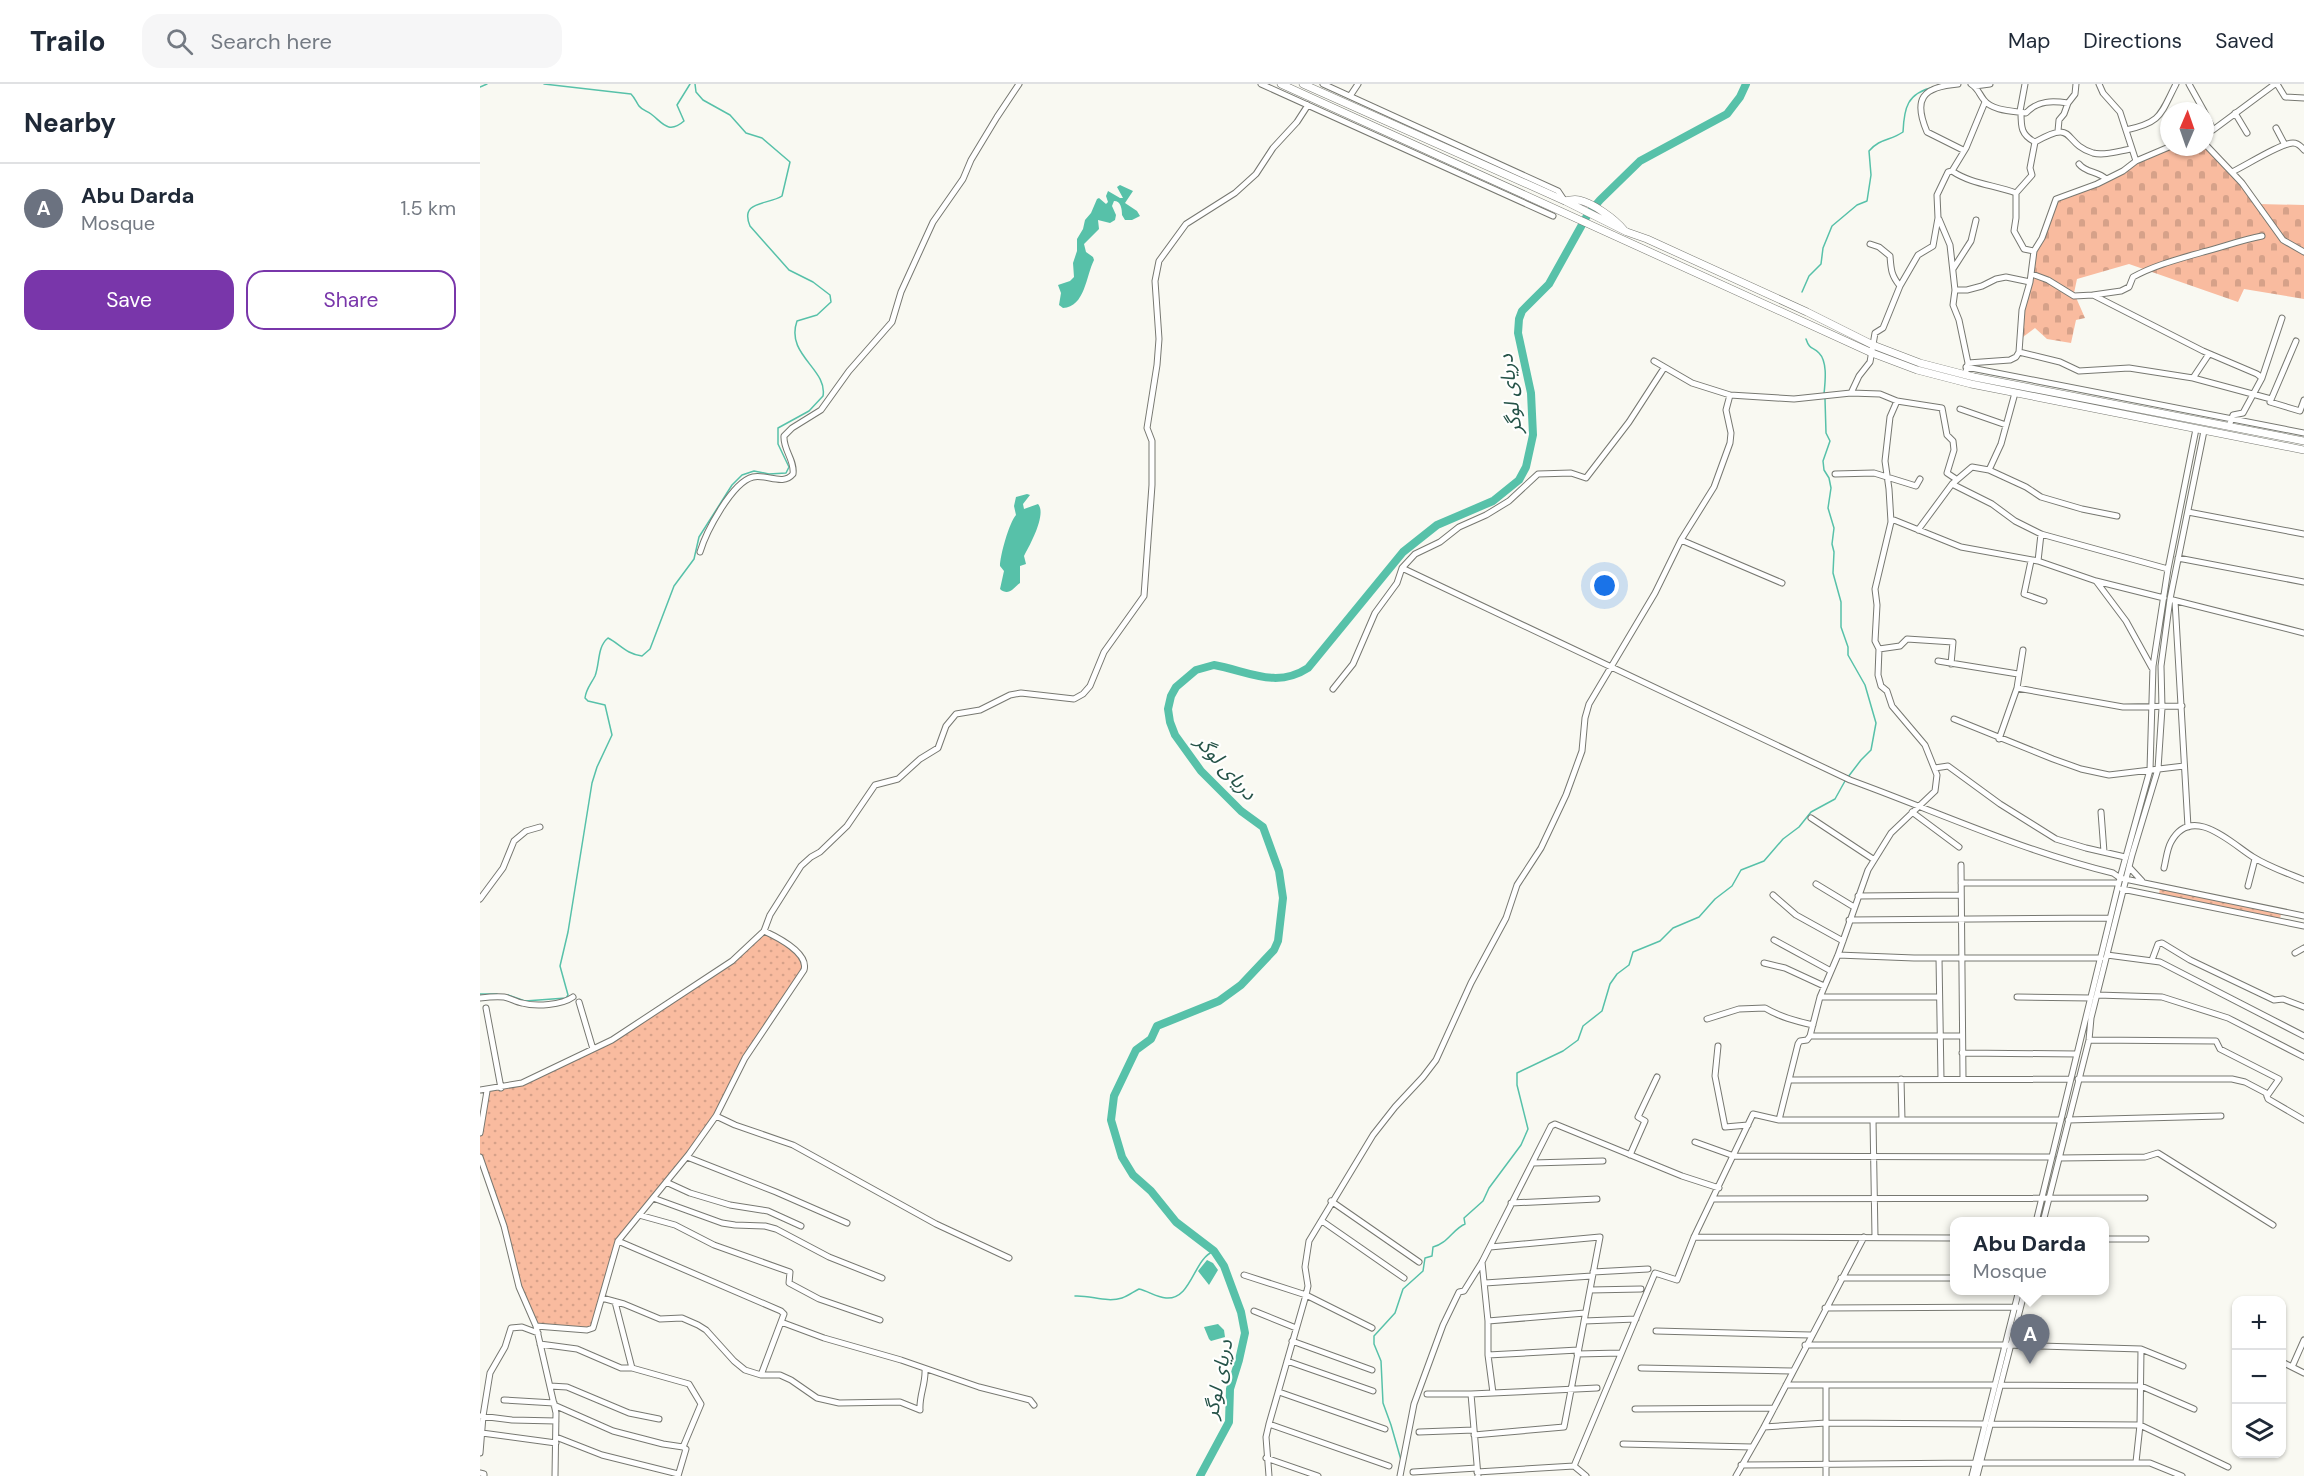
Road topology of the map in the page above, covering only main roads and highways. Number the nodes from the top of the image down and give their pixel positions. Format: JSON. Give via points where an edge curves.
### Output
{"nodes":[{"id":1,"x":1281,"y":84,"type":"edge"},
{"id":2,"x":1303,"y":84,"type":"edge"},
{"id":3,"x":1317,"y":91,"type":"junction"},
{"id":4,"x":1315,"y":99,"type":"junction"},
{"id":5,"x":1565,"y":201,"type":"junction"},
{"id":6,"x":1588,"y":217,"type":"junction"},
{"id":7,"x":1627,"y":232,"type":"junction"},
{"id":8,"x":2304,"y":441,"type":"edge"},
{"id":9,"x":2304,"y":450,"type":"edge"}],
"edges":[{"from":1,"to":4,"type":"main road"},
{"from":2,"to":3,"type":"main road"},
{"from":3,"to":4,"type":"main road"},
{"from":3,"to":5,"type":"main road"},
{"from":4,"to":6,"type":"main road","via":[[1577,219]]},
{"from":5,"to":6,"type":"main road"},
{"from":5,"to":7,"type":"main road","via":[[1585,202],[1616,220]]},
{"from":6,"to":7,"type":"main road"},
{"from":6,"to":9,"type":"main road","via":[[1872,353],[1917,370]]},
{"from":7,"to":8,"type":"main road","via":[[1920,363],[1966,368],[2158,414],[2230,422]]}]}
